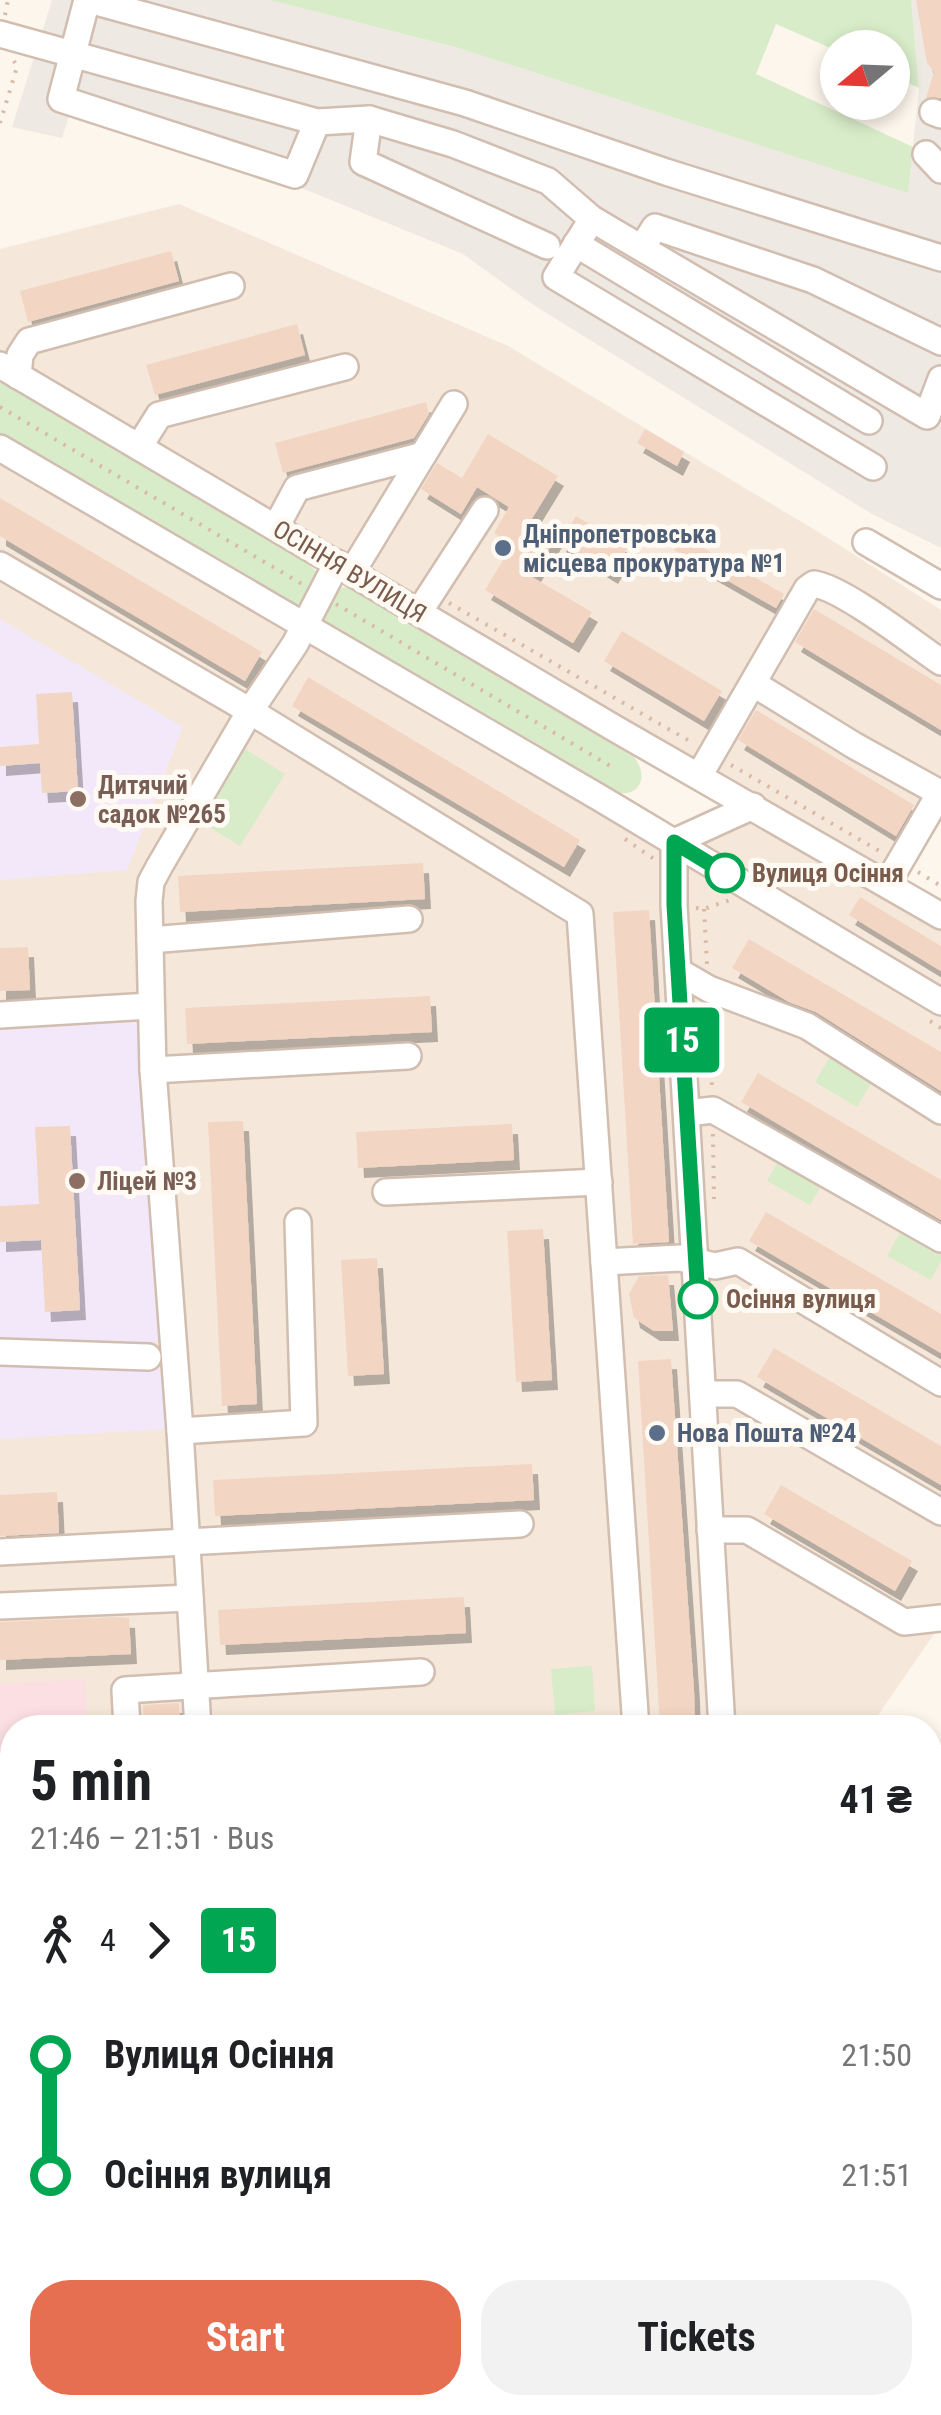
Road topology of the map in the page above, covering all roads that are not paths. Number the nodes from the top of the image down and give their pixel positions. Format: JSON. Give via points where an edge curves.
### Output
{"nodes":[{"id":1,"x":88,"y":0,"type":"edge"},
{"id":2,"x":1,"y":34,"type":"edge"},
{"id":3,"x":71,"y":52,"type":"junction"},
{"id":4,"x":369,"y":119,"type":"junction"},
{"id":5,"x":317,"y":122,"type":"junction"},
{"id":6,"x":592,"y":218,"type":"junction"},
{"id":7,"x":576,"y":244,"type":"junction"},
{"id":8,"x":547,"y":246,"type":"dead end"},
{"id":9,"x":643,"y":246,"type":"junction"},
{"id":10,"x":941,"y":258,"type":"edge"},
{"id":11,"x":231,"y":286,"type":"dead end"},
{"id":12,"x":941,"y":342,"type":"edge"},
{"id":13,"x":346,"y":366,"type":"dead end"},
{"id":14,"x":9,"y":371,"type":"edge"},
{"id":15,"x":941,"y":380,"type":"edge"},
{"id":16,"x":454,"y":404,"type":"dead end"},
{"id":17,"x":870,"y":421,"type":"dead end"},
{"id":18,"x":139,"y":447,"type":"junction"},
{"id":19,"x":0,"y":448,"type":"edge"},
{"id":20,"x":423,"y":455,"type":"junction"},
{"id":21,"x":873,"y":467,"type":"dead end"},
{"id":22,"x":484,"y":510,"type":"dead end"},
{"id":23,"x":276,"y":527,"type":"junction"},
{"id":24,"x":866,"y":542,"type":"dead end"},
{"id":25,"x":0,"y":565,"type":"edge"},
{"id":26,"x":344,"y":567,"type":"junction"},
{"id":27,"x":941,"y":586,"type":"edge"},
{"id":28,"x":425,"y":602,"type":"junction"},
{"id":29,"x":305,"y":624,"type":"junction"},
{"id":30,"x":941,"y":662,"type":"edge"},
{"id":31,"x":754,"y":684,"type":"junction"},
{"id":32,"x":250,"y":711,"type":"junction"},
{"id":33,"x":706,"y":765,"type":"junction"},
{"id":34,"x":940,"y":792,"type":"edge"},
{"id":35,"x":752,"y":806,"type":"junction"},
{"id":36,"x":674,"y":842,"type":"junction"},
{"id":37,"x":894,"y":873,"type":"junction"},
{"id":38,"x":939,"y":910,"type":"edge"},
{"id":39,"x":409,"y":920,"type":"dead end"},
{"id":40,"x":150,"y":940,"type":"junction"},
{"id":41,"x":678,"y":970,"type":"junction"},
{"id":42,"x":941,"y":1002,"type":"edge"},
{"id":43,"x":150,"y":1006,"type":"junction"},
{"id":44,"x":0,"y":1015,"type":"edge"},
{"id":45,"x":408,"y":1056,"type":"dead end"},
{"id":46,"x":153,"y":1070,"type":"junction"},
{"id":47,"x":700,"y":1112,"type":"junction"},
{"id":48,"x":941,"y":1112,"type":"edge"},
{"id":49,"x":599,"y":1182,"type":"junction"},
{"id":50,"x":386,"y":1192,"type":"dead end"},
{"id":51,"x":298,"y":1222,"type":"dead end"},
{"id":52,"x":941,"y":1239,"type":"edge"},
{"id":53,"x":604,"y":1262,"type":"junction"},
{"id":54,"x":695,"y":1262,"type":"junction"},
{"id":55,"x":0,"y":1352,"type":"edge"},
{"id":56,"x":148,"y":1357,"type":"dead end"},
{"id":57,"x":941,"y":1382,"type":"edge"},
{"id":58,"x":704,"y":1394,"type":"junction"},
{"id":59,"x":180,"y":1431,"type":"junction"},
{"id":60,"x":941,"y":1512,"type":"edge"},
{"id":61,"x":520,"y":1524,"type":"dead end"},
{"id":62,"x":710,"y":1530,"type":"junction"},
{"id":63,"x":186,"y":1542,"type":"junction"},
{"id":64,"x":0,"y":1552,"type":"edge"},
{"id":65,"x":190,"y":1598,"type":"junction"},
{"id":66,"x":0,"y":1606,"type":"edge"},
{"id":67,"x":941,"y":1618,"type":"edge"},
{"id":68,"x":421,"y":1672,"type":"dead end"},
{"id":69,"x":194,"y":1685,"type":"junction"},
{"id":70,"x":126,"y":1715,"type":"edge"},
{"id":71,"x":197,"y":1715,"type":"edge"},
{"id":72,"x":635,"y":1715,"type":"edge"},
{"id":73,"x":721,"y":1715,"type":"edge"}],
"edges":[{"from":1,"to":3,"type":"street"},
{"from":1,"to":10,"type":"street","via":[[465,103]]},
{"from":2,"to":3,"type":"street"},
{"from":3,"to":5,"type":"street"},
{"from":3,"to":5,"type":"street","via":[[61,99],[295,175]]},
{"from":4,"to":5,"type":"street"},
{"from":4,"to":6,"type":"street","via":[[548,181]]},
{"from":4,"to":8,"type":"street","via":[[363,162]]},
{"from":6,"to":7,"type":"street"},
{"from":6,"to":9,"type":"street"},
{"from":7,"to":17,"type":"street"},
{"from":7,"to":21,"type":"street","via":[[556,277]]},
{"from":9,"to":12,"type":"street","via":[[655,226],[813,280]]},
{"from":9,"to":15,"type":"street","via":[[927,416]]},
{"from":11,"to":14,"type":"street","via":[[29,342]]},
{"from":13,"to":18,"type":"street","via":[[159,415]]},
{"from":14,"to":18,"type":"street","name":"ОСІННЯ ВУЛИЦЯ"},
{"from":16,"to":20,"type":"street"},
{"from":18,"to":23,"type":"street","name":"ОСІННЯ ВУЛИЦЯ"},
{"from":19,"to":29,"type":"street"},
{"from":20,"to":23,"type":"street","via":[[297,488]]},
{"from":20,"to":26,"type":"street"},
{"from":22,"to":28,"type":"street"},
{"from":23,"to":26,"type":"street","name":"ОСІННЯ ВУЛИЦЯ"},
{"from":24,"to":27,"type":"street"},
{"from":25,"to":32,"type":"street"},
{"from":26,"to":28,"type":"street","name":"ОСІННЯ ВУЛИЦЯ"},
{"from":26,"to":29,"type":"street"},
{"from":28,"to":33,"type":"street","name":"ОСІННЯ ВУЛИЦЯ","via":[[624,734]]},
{"from":29,"to":32,"type":"street"},
{"from":29,"to":36,"type":"street"},
{"from":30,"to":31,"type":"street","via":[[814,584]]},
{"from":31,"to":33,"type":"street"},
{"from":31,"to":34,"type":"street"},
{"from":32,"to":40,"type":"street","via":[[151,882]]},
{"from":32,"to":49,"type":"street","via":[[580,914]]},
{"from":33,"to":35,"type":"street","name":"ОСІННЯ ВУЛИЦЯ"},
{"from":34,"to":37,"type":"street"},
{"from":35,"to":36,"type":"street"},
{"from":35,"to":37,"type":"street","name":"ОСІННЯ ВУЛИЦЯ"},
{"from":36,"to":41,"type":"street"},
{"from":36,"to":42,"type":"street"},
{"from":37,"to":38,"type":"street","name":"ОСІННЯ ВУЛИЦЯ"},
{"from":39,"to":40,"type":"street"},
{"from":40,"to":43,"type":"street"},
{"from":41,"to":47,"type":"street"},
{"from":41,"to":48,"type":"street","via":[[709,989],[807,1026]]},
{"from":43,"to":44,"type":"street"},
{"from":43,"to":46,"type":"street"},
{"from":45,"to":46,"type":"street"},
{"from":46,"to":59,"type":"street"},
{"from":47,"to":52,"type":"street"},
{"from":47,"to":54,"type":"street"},
{"from":49,"to":50,"type":"street"},
{"from":49,"to":53,"type":"street"},
{"from":51,"to":59,"type":"street","via":[[304,1423]]},
{"from":53,"to":54,"type":"street"},
{"from":53,"to":72,"type":"street"},
{"from":54,"to":57,"type":"street","via":[[738,1261]]},
{"from":54,"to":58,"type":"street"},
{"from":55,"to":56,"type":"street"},
{"from":58,"to":60,"type":"street","via":[[737,1394]]},
{"from":58,"to":62,"type":"street"},
{"from":59,"to":63,"type":"street"},
{"from":61,"to":63,"type":"street"},
{"from":62,"to":67,"type":"street","via":[[746,1530],[904,1622]]},
{"from":62,"to":73,"type":"street"},
{"from":63,"to":64,"type":"street"},
{"from":63,"to":65,"type":"street"},
{"from":65,"to":66,"type":"street"},
{"from":65,"to":69,"type":"street"},
{"from":68,"to":69,"type":"street"},
{"from":69,"to":70,"type":"street","via":[[125,1690]]},
{"from":69,"to":71,"type":"street"}]}
